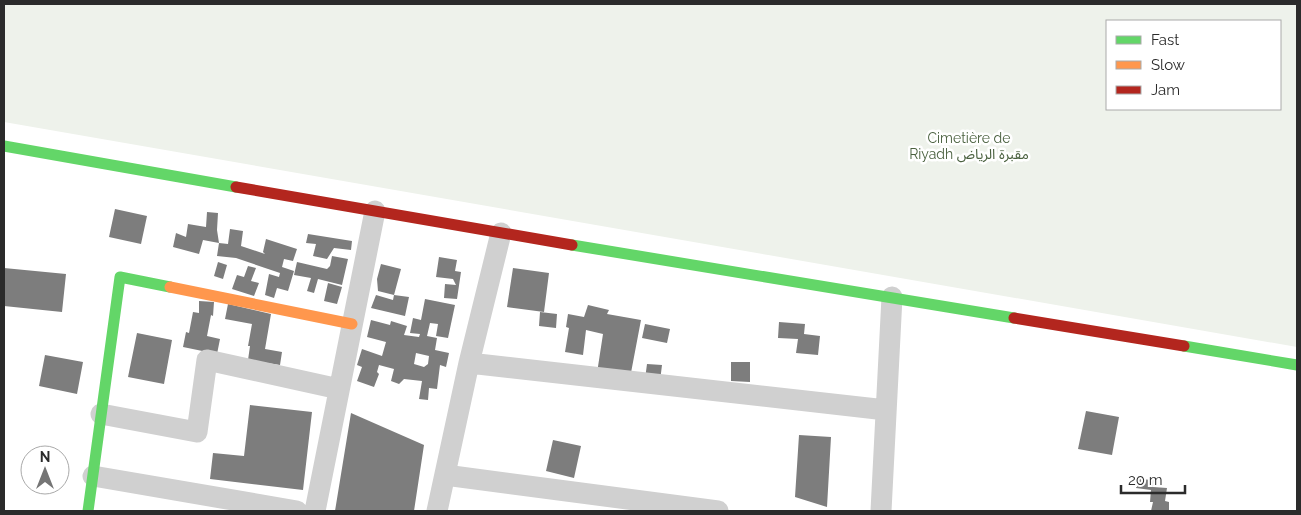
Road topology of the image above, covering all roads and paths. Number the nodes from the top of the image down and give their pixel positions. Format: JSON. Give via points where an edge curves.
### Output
{"nodes":[{"id":1,"x":4,"y":146,"type":"edge"},
{"id":2,"x":374,"y":211,"type":"junction"},
{"id":3,"x":501,"y":233,"type":"junction"},
{"id":4,"x":892,"y":297,"type":"junction"},
{"id":5,"x":352,"y":324,"type":"junction"},
{"id":6,"x":468,"y":363,"type":"junction"},
{"id":7,"x":1297,"y":365,"type":"edge"},
{"id":8,"x":339,"y":389,"type":"junction"},
{"id":9,"x":886,"y":410,"type":"junction"},
{"id":10,"x":101,"y":414,"type":"junction"},
{"id":11,"x":445,"y":475,"type":"junction"},
{"id":12,"x":92,"y":476,"type":"junction"},
{"id":13,"x":88,"y":511,"type":"edge"},
{"id":14,"x":296,"y":511,"type":"edge"},
{"id":15,"x":315,"y":511,"type":"edge"},
{"id":16,"x":438,"y":511,"type":"edge"},
{"id":17,"x":718,"y":511,"type":"edge"},
{"id":18,"x":881,"y":511,"type":"edge"}],
"edges":[{"from":1,"to":2,"type":"street"},
{"from":2,"to":3,"type":"street"},
{"from":2,"to":5,"type":"street"},
{"from":3,"to":4,"type":"street"},
{"from":3,"to":6,"type":"street"},
{"from":4,"to":7,"type":"street"},
{"from":4,"to":9,"type":"street"},
{"from":5,"to":8,"type":"street"},
{"from":5,"to":10,"type":"street","via":[[120,277]]},
{"from":6,"to":9,"type":"street"},
{"from":6,"to":11,"type":"street"},
{"from":8,"to":10,"type":"street","via":[[208,360],[197,432]]},
{"from":8,"to":15,"type":"street"},
{"from":9,"to":18,"type":"street"},
{"from":10,"to":12,"type":"street"},
{"from":11,"to":16,"type":"street"},
{"from":11,"to":17,"type":"street"},
{"from":12,"to":13,"type":"street"},
{"from":12,"to":14,"type":"street"}]}
